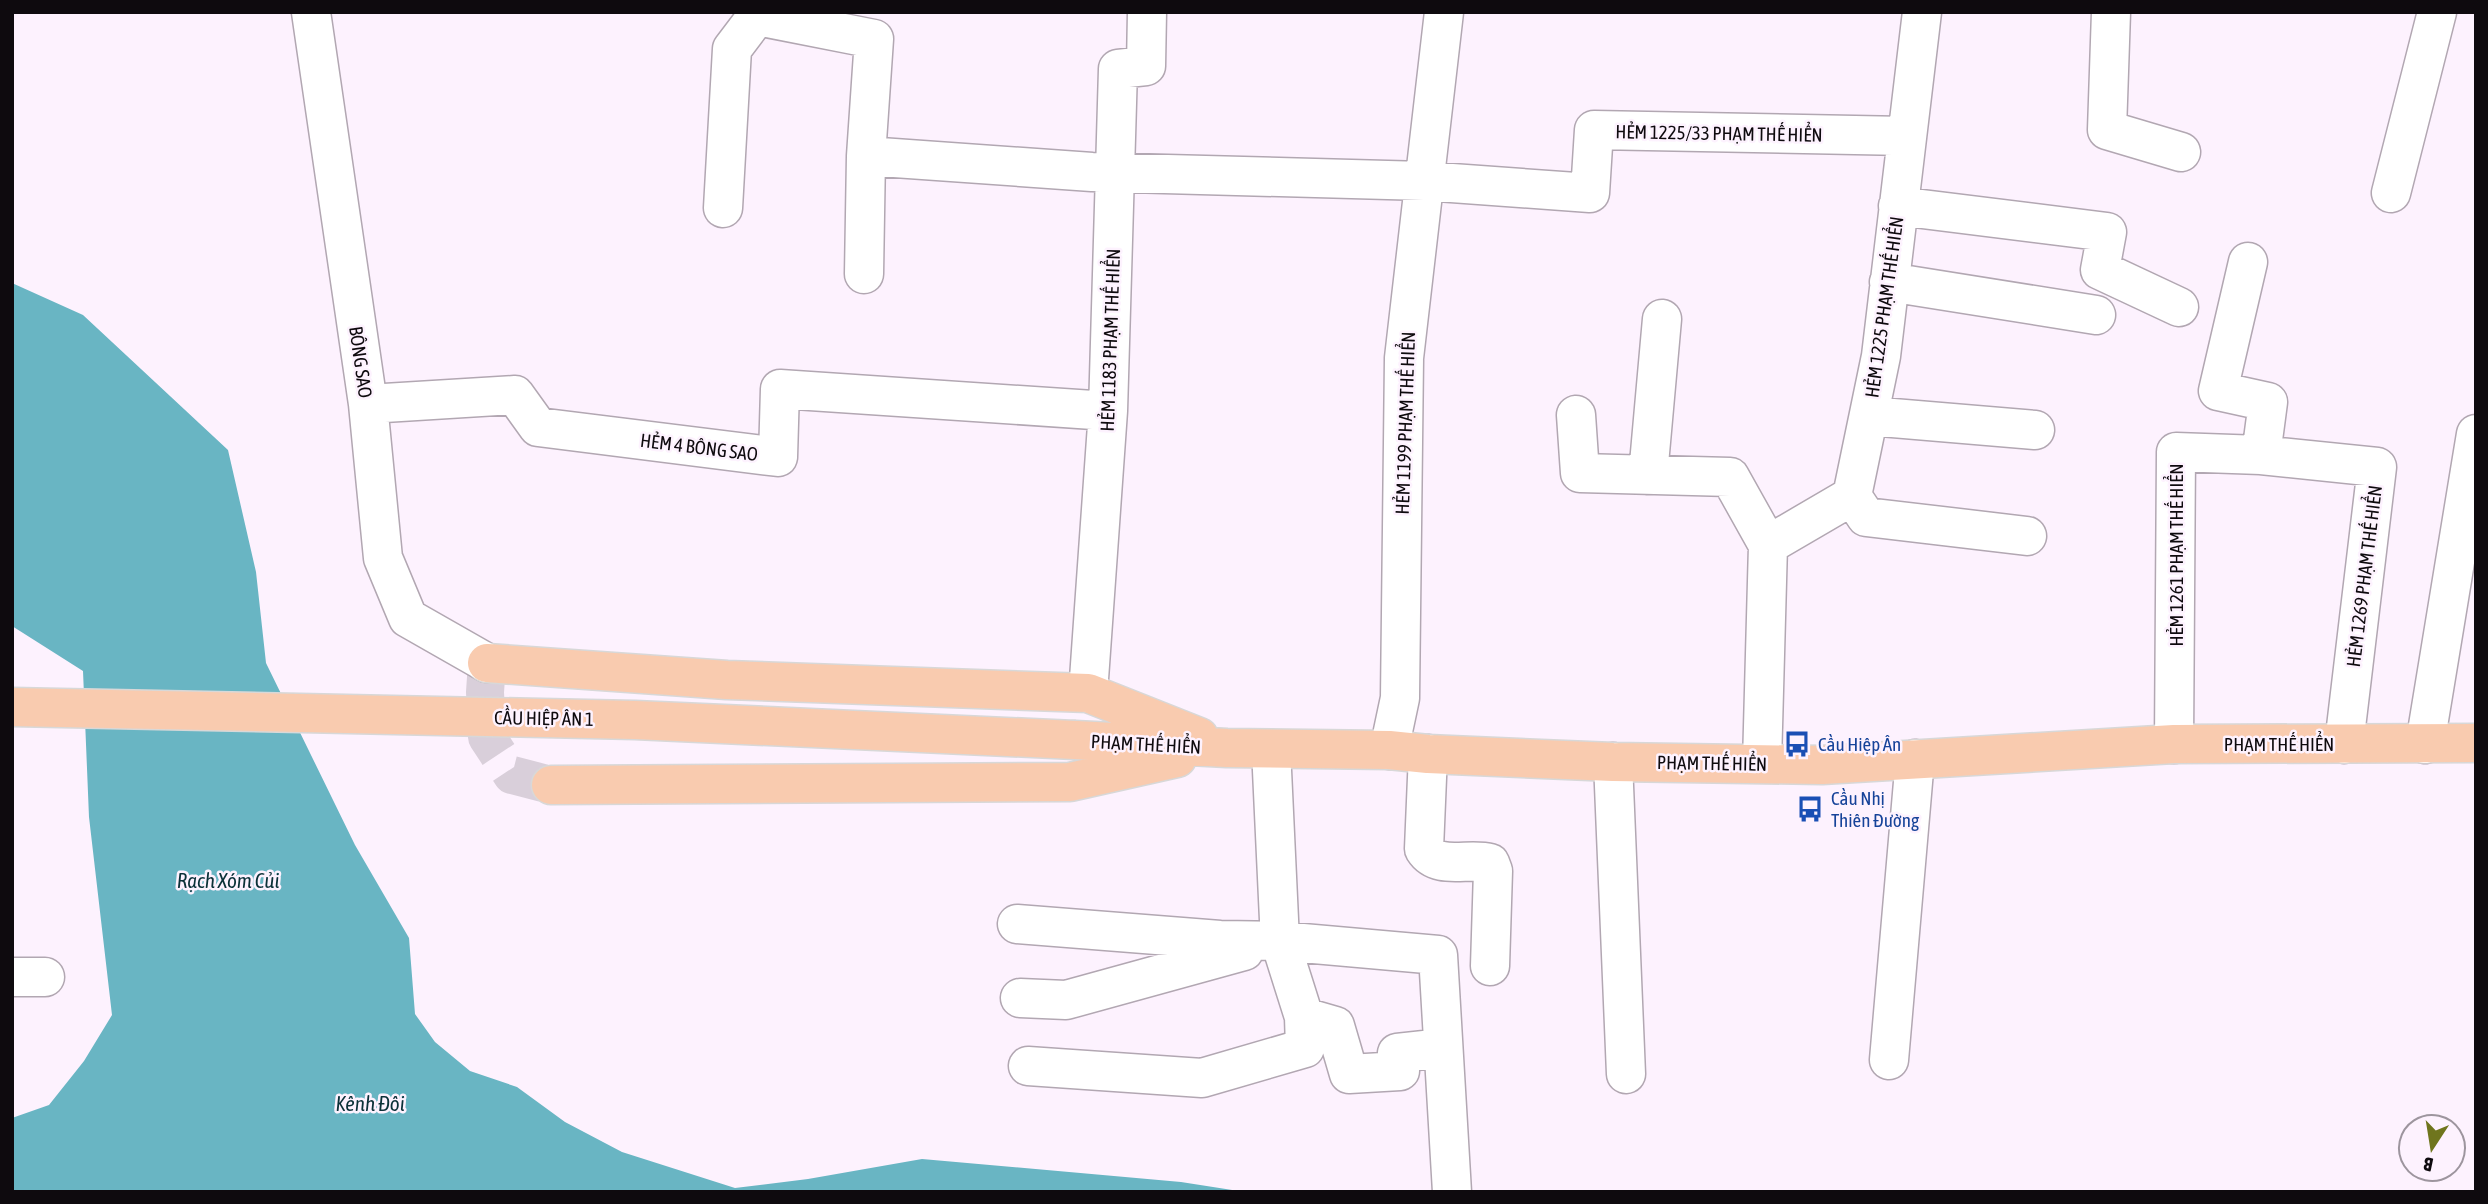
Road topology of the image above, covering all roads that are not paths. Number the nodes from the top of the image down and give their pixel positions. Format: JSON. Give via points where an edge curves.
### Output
{"nodes":[{"id":1,"x":311,"y":12,"type":"edge"},
{"id":2,"x":1147,"y":12,"type":"edge"},
{"id":3,"x":1444,"y":12,"type":"edge"},
{"id":4,"x":1922,"y":12,"type":"edge"},
{"id":5,"x":2111,"y":12,"type":"edge"},
{"id":6,"x":2437,"y":12,"type":"edge"},
{"id":7,"x":757,"y":14,"type":"edge"},
{"id":8,"x":1906,"y":136,"type":"junction"},
{"id":9,"x":2181,"y":152,"type":"dead end"},
{"id":10,"x":866,"y":156,"type":"junction"},
{"id":11,"x":1114,"y":172,"type":"junction"},
{"id":12,"x":1424,"y":181,"type":"junction"},
{"id":13,"x":2391,"y":194,"type":"dead end"},
{"id":14,"x":1898,"y":206,"type":"junction"},
{"id":15,"x":723,"y":208,"type":"dead end"},
{"id":16,"x":2248,"y":262,"type":"dead end"},
{"id":17,"x":863,"y":274,"type":"dead end"},
{"id":18,"x":1889,"y":282,"type":"junction"},
{"id":19,"x":2179,"y":307,"type":"dead end"},
{"id":20,"x":2096,"y":315,"type":"dead end"},
{"id":21,"x":1662,"y":319,"type":"dead end"},
{"id":22,"x":368,"y":404,"type":"junction"},
{"id":23,"x":1108,"y":411,"type":"junction"},
{"id":24,"x":1577,"y":415,"type":"dead end"},
{"id":25,"x":1869,"y":416,"type":"junction"},
{"id":26,"x":2035,"y":430,"type":"dead end"},
{"id":27,"x":2476,"y":434,"type":"edge"},
{"id":28,"x":2261,"y":455,"type":"junction"},
{"id":29,"x":1648,"y":475,"type":"junction"},
{"id":30,"x":1852,"y":496,"type":"junction"},
{"id":31,"x":2027,"y":536,"type":"dead end"},
{"id":32,"x":1768,"y":545,"type":"junction"},
{"id":33,"x":487,"y":663,"type":"joint"},
{"id":34,"x":1088,"y":693,"type":"junction"},
{"id":35,"x":12,"y":706,"type":"edge"},
{"id":36,"x":1075,"y":740,"type":"joint"},
{"id":37,"x":2476,"y":743,"type":"edge"},
{"id":38,"x":2174,"y":744,"type":"junction"},
{"id":39,"x":2344,"y":744,"type":"junction"},
{"id":40,"x":2425,"y":744,"type":"junction"},
{"id":41,"x":1227,"y":748,"type":"junction"},
{"id":42,"x":1271,"y":748,"type":"junction"},
{"id":43,"x":1389,"y":750,"type":"junction"},
{"id":44,"x":1428,"y":754,"type":"junction"},
{"id":45,"x":1915,"y":759,"type":"junction"},
{"id":46,"x":1612,"y":762,"type":"junction"},
{"id":47,"x":1762,"y":763,"type":"junction"},
{"id":48,"x":551,"y":785,"type":"tunnel mouth"},
{"id":49,"x":1017,"y":924,"type":"dead end"},
{"id":50,"x":1280,"y":941,"type":"junction"},
{"id":51,"x":1490,"y":966,"type":"dead end"},
{"id":52,"x":1020,"y":998,"type":"dead end"},
{"id":53,"x":1304,"y":1017,"type":"junction"},
{"id":54,"x":1443,"y":1048,"type":"junction"},
{"id":55,"x":1889,"y":1060,"type":"dead end"},
{"id":56,"x":1028,"y":1066,"type":"dead end"},
{"id":57,"x":1626,"y":1074,"type":"dead end"},
{"id":58,"x":1452,"y":1192,"type":"edge"}],
"edges":[{"from":1,"to":22,"type":"street","name":"BÔNG SAO"},
{"from":2,"to":11,"type":"street","name":"HẺM 1183 PHẠM THẾ HIỂN","via":[[1146,66],[1118,69]]},
{"from":3,"to":12,"type":"street","name":"HẺM 1199 PHẠM THẾ HIỂN"},
{"from":4,"to":8,"type":"street","name":"HẺM 1225 PHẠM THẾ HIỂN"},
{"from":5,"to":9,"type":"street","via":[[2106,130]]},
{"from":6,"to":13,"type":"street"},
{"from":7,"to":10,"type":"street","via":[[874,38]]},
{"from":7,"to":15,"type":"street","via":[[733,49]]},
{"from":8,"to":12,"type":"street","name":"HẺM 1225/33 PHẠM THẾ HIỂN","via":[[1594,130],[1590,193]]},
{"from":8,"to":14,"type":"street","name":"HẺM 1225 PHẠM THẾ HIỂN"},
{"from":10,"to":11,"type":"street"},
{"from":10,"to":17,"type":"street"},
{"from":11,"to":12,"type":"street"},
{"from":11,"to":23,"type":"street","name":"HẺM 1183 PHẠM THẾ HIỂN"},
{"from":12,"to":43,"type":"street","name":"HẺM 1199 PHẠM THẾ HIỂN","via":[[1404,358],[1400,698]]},
{"from":14,"to":18,"type":"street","name":"HẺM 1225 PHẠM THẾ HIỂN"},
{"from":14,"to":19,"type":"street","via":[[2107,232],[2100,270]]},
{"from":16,"to":28,"type":"street","via":[[2218,391],[2267,402]]},
{"from":18,"to":20,"type":"street"},
{"from":18,"to":25,"type":"street","name":"HẺM 1225 PHẠM THẾ HIỂN"},
{"from":21,"to":29,"type":"street"},
{"from":22,"to":23,"type":"street","name":"HẺM 4 BÔNG SAO","via":[[515,395],[538,427],[778,457],[780,389]]},
{"from":22,"to":33,"type":"street","name":"BÔNG SAO","via":[[383,558],[408,618]]},
{"from":23,"to":34,"type":"street","name":"HẺM 1183 PHẠM THẾ HIỂN"},
{"from":24,"to":29,"type":"street","via":[[1580,473]]},
{"from":25,"to":26,"type":"street"},
{"from":25,"to":30,"type":"street","name":"HẺM 1225 PHẠM THẾ HIỂN"},
{"from":27,"to":40,"type":"street"},
{"from":28,"to":38,"type":"street","name":"HẺM 1261 PHẠM THẾ HIỂN","via":[[2176,452]]},
{"from":28,"to":39,"type":"street","name":"HẺM 1269 PHẠM THẾ HIỂN","via":[[2377,467]]},
{"from":29,"to":32,"type":"street","via":[[1730,477]]},
{"from":30,"to":31,"type":"street","via":[[1866,517]]},
{"from":30,"to":32,"type":"street"},
{"from":32,"to":47,"type":"street"},
{"from":33,"to":34,"type":"main road","via":[[727,680]]},
{"from":34,"to":41,"type":"main road"},
{"from":35,"to":36,"type":"main road","name":"CẦU HIỆP ÂN 1","bridge":true,"via":[[635,720]]},
{"from":36,"to":41,"type":"main road","name":"PHẠM THẾ HIỂN"},
{"from":37,"to":40,"type":"main road","name":"PHẠM THẾ HIỂN"},
{"from":38,"to":39,"type":"main road","name":"PHẠM THẾ HIỂN"},
{"from":38,"to":45,"type":"main road","name":"PHẠM THẾ HIỂN"},
{"from":39,"to":40,"type":"main road","name":"PHẠM THẾ HIỂN"},
{"from":41,"to":42,"type":"main road","name":"PHẠM THẾ HIỂN"},
{"from":41,"to":48,"type":"main road","via":[[1070,782]]},
{"from":42,"to":43,"type":"main road","name":"PHẠM THẾ HIỂN"},
{"from":42,"to":50,"type":"street"},
{"from":43,"to":44,"type":"main road","name":"PHẠM THẾ HIỂN"},
{"from":44,"to":46,"type":"main road","name":"PHẠM THẾ HIỂN"},
{"from":44,"to":51,"type":"street","via":[[1423,849],[1437,861],[1490,863]]},
{"from":45,"to":47,"type":"main road","name":"PHẠM THẾ HIỂN","via":[[1822,765]]},
{"from":45,"to":55,"type":"street"},
{"from":46,"to":47,"type":"main road","name":"PHẠM THẾ HIỂN"},
{"from":46,"to":57,"type":"street"},
{"from":49,"to":50,"type":"street"},
{"from":50,"to":52,"type":"street","via":[[1066,1000]]},
{"from":50,"to":53,"type":"street"},
{"from":50,"to":54,"type":"street","via":[[1438,955]]},
{"from":53,"to":54,"type":"street","via":[[1335,1026],[1349,1074],[1400,1071],[1397,1053]]},
{"from":53,"to":56,"type":"street","via":[[1305,1048],[1202,1078]]},
{"from":54,"to":58,"type":"street"}]}
